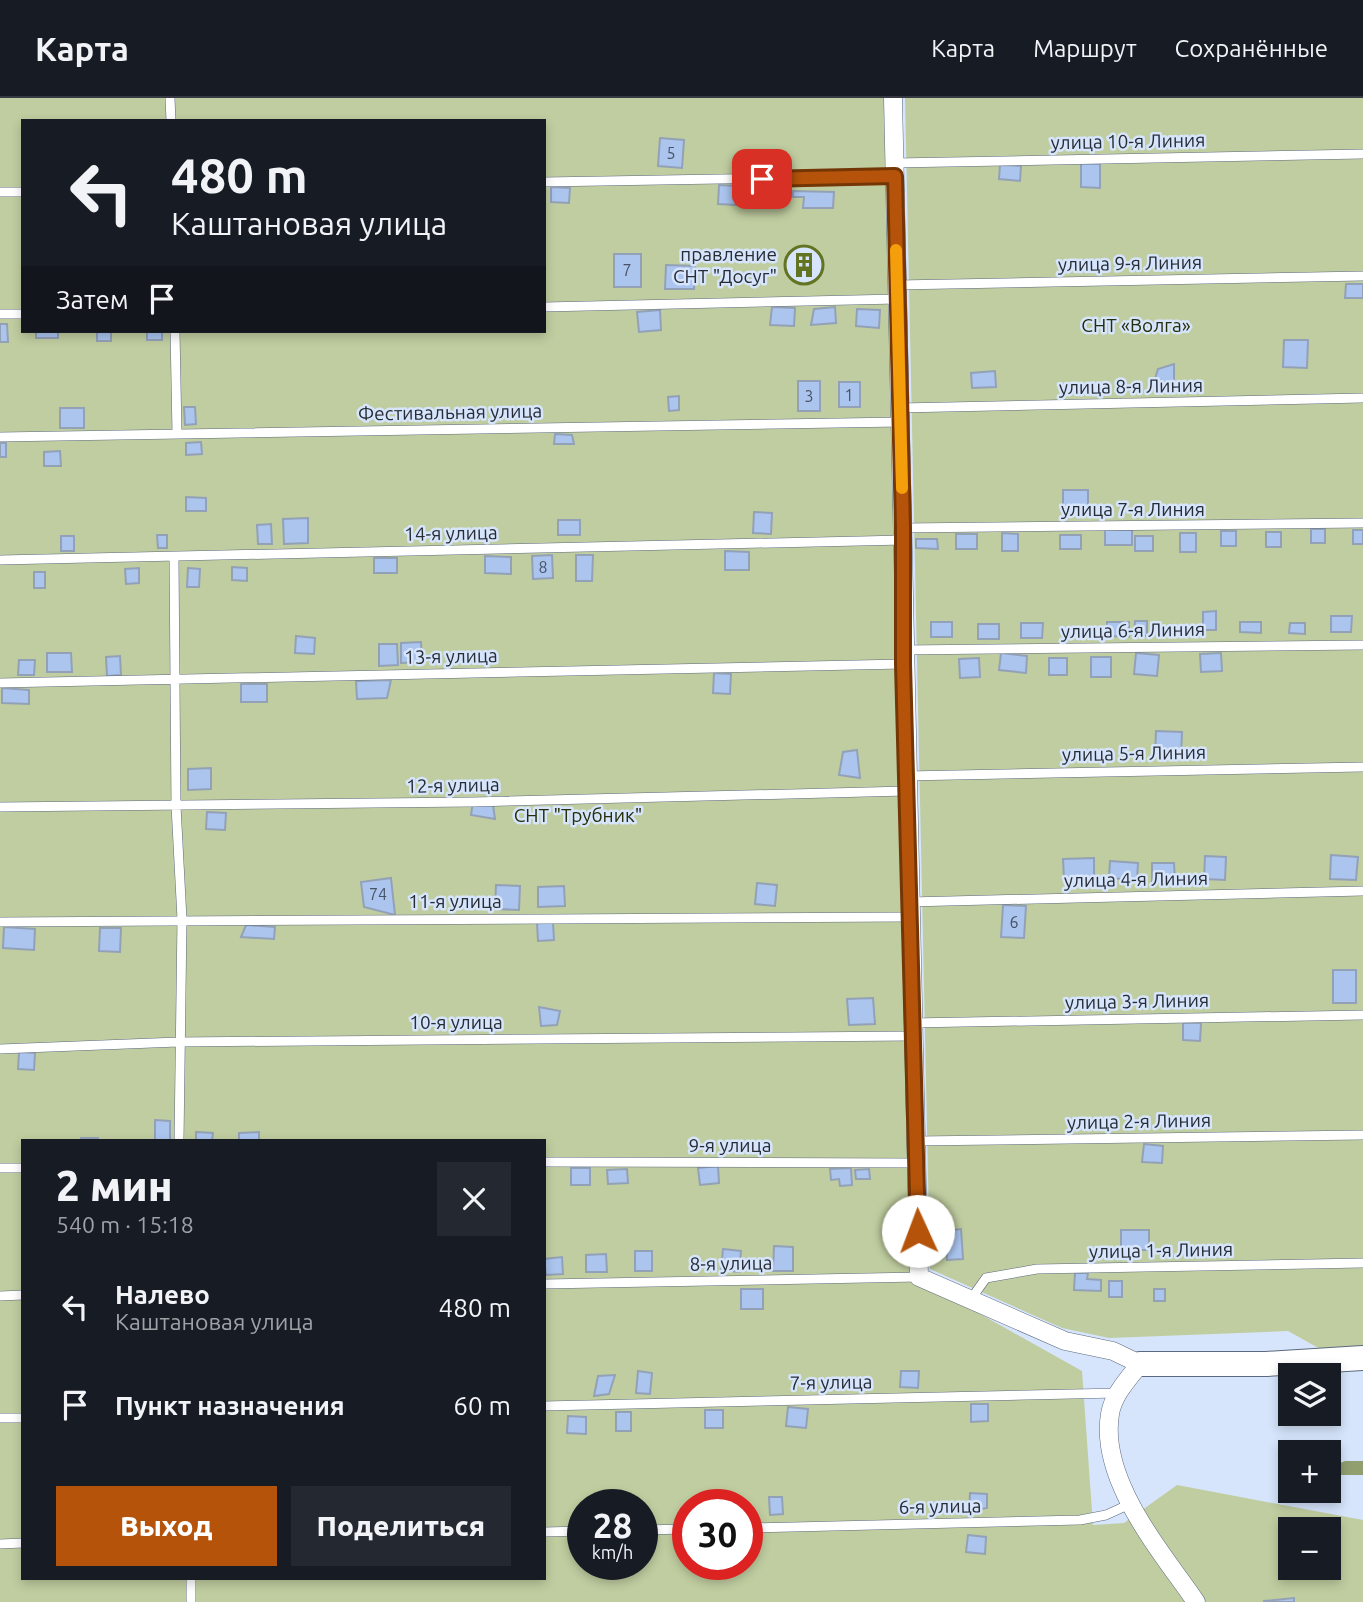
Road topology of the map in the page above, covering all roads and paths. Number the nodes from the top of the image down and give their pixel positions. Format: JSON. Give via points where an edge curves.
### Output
{"nodes":[{"id":1,"x":170,"y":98,"type":"edge"},
{"id":2,"x":893,"y":98,"type":"edge"},
{"id":3,"x":171,"y":119,"type":"edge"},
{"id":4,"x":1363,"y":154,"type":"edge"},
{"id":5,"x":895,"y":170,"type":"junction"},
{"id":6,"x":546,"y":182,"type":"edge"},
{"id":7,"x":0,"y":192,"type":"edge"},
{"id":8,"x":21,"y":192,"type":"edge"},
{"id":9,"x":1363,"y":276,"type":"edge"},
{"id":10,"x":897,"y":292,"type":"junction"},
{"id":11,"x":546,"y":307,"type":"edge"},
{"id":12,"x":0,"y":314,"type":"edge"},
{"id":13,"x":21,"y":314,"type":"edge"},
{"id":14,"x":175,"y":333,"type":"edge"},
{"id":15,"x":1363,"y":398,"type":"edge"},
{"id":16,"x":900,"y":415,"type":"junction"},
{"id":17,"x":177,"y":434,"type":"junction"},
{"id":18,"x":0,"y":437,"type":"edge"},
{"id":19,"x":1363,"y":523,"type":"edge"},
{"id":20,"x":903,"y":534,"type":"junction"},
{"id":21,"x":174,"y":557,"type":"junction"},
{"id":22,"x":0,"y":560,"type":"edge"},
{"id":23,"x":1363,"y":645,"type":"edge"},
{"id":24,"x":903,"y":657,"type":"junction"},
{"id":25,"x":175,"y":679,"type":"junction"},
{"id":26,"x":0,"y":683,"type":"edge"},
{"id":27,"x":1363,"y":767,"type":"edge"},
{"id":28,"x":906,"y":783,"type":"junction"},
{"id":29,"x":176,"y":806,"type":"junction"},
{"id":30,"x":0,"y":807,"type":"edge"},
{"id":31,"x":1363,"y":891,"type":"edge"},
{"id":32,"x":909,"y":909,"type":"junction"},
{"id":33,"x":182,"y":919,"type":"junction"},
{"id":34,"x":0,"y":922,"type":"edge"},
{"id":35,"x":1363,"y":1015,"type":"edge"},
{"id":36,"x":913,"y":1029,"type":"junction"},
{"id":37,"x":178,"y":1042,"type":"junction"},
{"id":38,"x":0,"y":1049,"type":"edge"},
{"id":39,"x":1363,"y":1135,"type":"edge"},
{"id":40,"x":180,"y":1139,"type":"edge"},
{"id":41,"x":916,"y":1141,"type":"junction"},
{"id":42,"x":546,"y":1162,"type":"edge"},
{"id":43,"x":916,"y":1163,"type":"junction"},
{"id":44,"x":21,"y":1167,"type":"edge"},
{"id":45,"x":0,"y":1168,"type":"edge"},
{"id":46,"x":1363,"y":1263,"type":"edge"},
{"id":47,"x":919,"y":1277,"type":"junction"},
{"id":48,"x":546,"y":1284,"type":"edge"},
{"id":49,"x":21,"y":1295,"type":"edge"},
{"id":50,"x":0,"y":1296,"type":"edge"},
{"id":51,"x":971,"y":1299,"type":"junction"},
{"id":52,"x":1363,"y":1358,"type":"edge"},
{"id":53,"x":1140,"y":1364,"type":"junction"},
{"id":54,"x":1118,"y":1393,"type":"junction"},
{"id":55,"x":546,"y":1406,"type":"edge"},
{"id":56,"x":0,"y":1418,"type":"edge"},
{"id":57,"x":21,"y":1418,"type":"edge"},
{"id":58,"x":1130,"y":1504,"type":"junction"},
{"id":59,"x":763,"y":1528,"type":"edge"},
{"id":60,"x":567,"y":1531,"type":"edge"},
{"id":61,"x":546,"y":1532,"type":"edge"},
{"id":62,"x":21,"y":1543,"type":"edge"},
{"id":63,"x":0,"y":1544,"type":"edge"},
{"id":64,"x":191,"y":1580,"type":"edge"},
{"id":65,"x":191,"y":1602,"type":"edge"},
{"id":66,"x":1196,"y":1602,"type":"edge"}],
"edges":[{"from":1,"to":3,"type":"lane"},
{"from":2,"to":5,"type":"street"},
{"from":4,"to":5,"type":"lane","name":"улица 10-я Линия"},
{"from":5,"to":6,"type":"lane","name":"улица 10-я Линия"},
{"from":5,"to":10,"type":"street"},
{"from":7,"to":8,"type":"lane"},
{"from":9,"to":10,"type":"lane","name":"улица 9-я Линия"},
{"from":10,"to":11,"type":"lane","name":"улица 9-я Линия"},
{"from":10,"to":16,"type":"street"},
{"from":12,"to":13,"type":"lane"},
{"from":14,"to":17,"type":"lane"},
{"from":15,"to":16,"type":"lane","name":"улица 8-я Линия"},
{"from":16,"to":17,"type":"lane","name":"Фестивальная улица"},
{"from":16,"to":20,"type":"street"},
{"from":17,"to":18,"type":"lane","name":"Фестивальная улица"},
{"from":19,"to":20,"type":"lane","name":"улица 7-я Линия"},
{"from":20,"to":21,"type":"lane","name":"14-я улица"},
{"from":20,"to":24,"type":"street"},
{"from":21,"to":22,"type":"lane","name":"14-я улица"},
{"from":21,"to":25,"type":"lane"},
{"from":23,"to":24,"type":"lane","name":"улица 6-я Линия"},
{"from":24,"to":25,"type":"lane","name":"13-я улица"},
{"from":24,"to":28,"type":"street"},
{"from":25,"to":26,"type":"lane","name":"13-я улица"},
{"from":25,"to":29,"type":"lane"},
{"from":27,"to":28,"type":"lane","name":"улица 5-я Линия"},
{"from":28,"to":29,"type":"lane","name":"12-я улица"},
{"from":28,"to":32,"type":"street"},
{"from":29,"to":30,"type":"lane","name":"12-я улица"},
{"from":29,"to":33,"type":"lane"},
{"from":31,"to":32,"type":"lane","name":"улица 4-я Линия"},
{"from":32,"to":33,"type":"lane","name":"11-я улица"},
{"from":32,"to":36,"type":"street"},
{"from":33,"to":34,"type":"lane","name":"11-я улица"},
{"from":33,"to":37,"type":"lane"},
{"from":35,"to":36,"type":"lane","name":"улица 3-я Линия"},
{"from":36,"to":37,"type":"lane","name":"10-я улица"},
{"from":36,"to":41,"type":"street"},
{"from":37,"to":38,"type":"lane","name":"10-я улица"},
{"from":37,"to":40,"type":"lane"},
{"from":39,"to":41,"type":"lane","name":"улица 2-я Линия"},
{"from":41,"to":43,"type":"street"},
{"from":42,"to":43,"type":"lane","name":"9-я улица"},
{"from":43,"to":47,"type":"street"},
{"from":44,"to":45,"type":"lane"},
{"from":46,"to":51,"type":"lane","name":"улица 1-я Линия","via":[[1037,1269],[986,1278]]},
{"from":47,"to":48,"type":"lane","name":"8-я улица"},
{"from":47,"to":51,"type":"street"},
{"from":49,"to":50,"type":"lane"},
{"from":51,"to":53,"type":"street","via":[[1065,1341],[1113,1350]]},
{"from":52,"to":53,"type":"street"},
{"from":53,"to":54,"type":"street"},
{"from":54,"to":55,"type":"lane","name":"7-я улица"},
{"from":54,"to":58,"type":"street","via":[[1110,1413],[1110,1435]]},
{"from":56,"to":57,"type":"lane"},
{"from":58,"to":59,"type":"lane","name":"6-я улица","via":[[1080,1520]]},
{"from":58,"to":66,"type":"street"},
{"from":60,"to":61,"type":"lane"},
{"from":62,"to":63,"type":"lane"},
{"from":64,"to":65,"type":"lane"}]}
